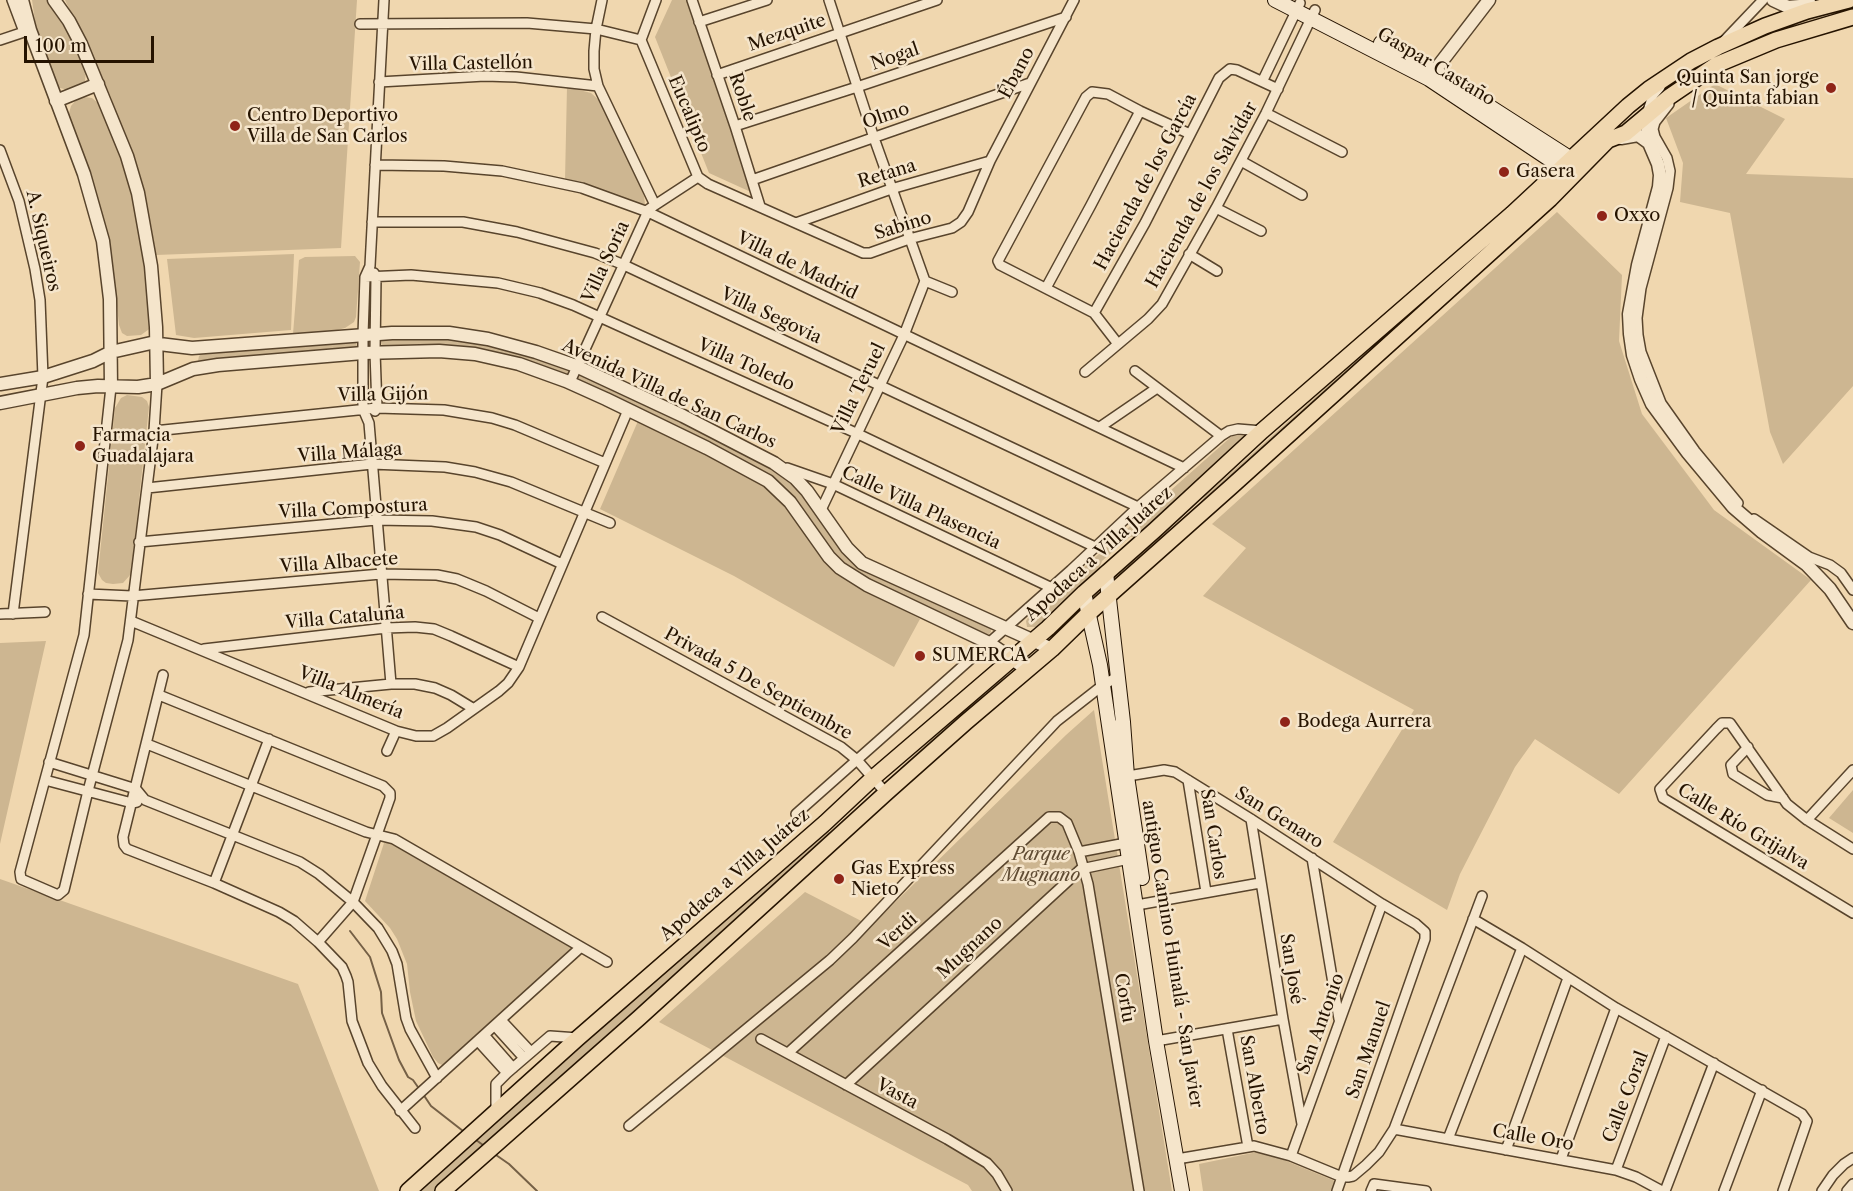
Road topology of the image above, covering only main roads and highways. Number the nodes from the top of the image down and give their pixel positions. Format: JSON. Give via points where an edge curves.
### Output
{"nodes":[{"id":1,"x":1275,"y":0,"type":"edge"},
{"id":2,"x":1849,"y":0,"type":"edge"},
{"id":3,"x":1298,"y":5,"type":"edge"},
{"id":4,"x":1853,"y":17,"type":"edge"},
{"id":5,"x":1572,"y":166,"type":"junction"},
{"id":6,"x":1339,"y":363,"type":"junction"},
{"id":7,"x":1352,"y":377,"type":"junction"},
{"id":8,"x":1106,"y":573,"type":"junction"},
{"id":9,"x":1084,"y":593,"type":"junction"},
{"id":10,"x":1110,"y":594,"type":"junction"},
{"id":11,"x":1088,"y":614,"type":"junction"},
{"id":12,"x":1123,"y":722,"type":"junction"},
{"id":13,"x":1110,"y":739,"type":"junction"},
{"id":14,"x":1122,"y":777,"type":"junction"},
{"id":15,"x":1141,"y":905,"type":"junction"},
{"id":16,"x":1181,"y":1158,"type":"junction"},
{"id":17,"x":408,"y":1191,"type":"edge"},
{"id":18,"x":443,"y":1191,"type":"edge"},
{"id":19,"x":1182,"y":1191,"type":"edge"},
{"id":20,"x":1191,"y":1191,"type":"edge"}],
"edges":[{"from":1,"to":3,"type":"main road","name":"Gaspar Castaño"},
{"from":2,"to":5,"type":"main road","name":"Apodaca a Villa Juárez","via":[[1765,26],[1694,59],[1628,106]]},
{"from":3,"to":5,"type":"main road","name":"Gaspar Castaño","via":[[1432,75]]},
{"from":4,"to":5,"type":"main road","name":"Apodaca a Villa Juárez","via":[[1776,40],[1716,65],[1680,88],[1626,133],[1606,141]]},
{"from":5,"to":6,"type":"main road","name":"Apodaca a Villa Juárez"},
{"from":5,"to":7,"type":"main road","name":"Apodaca a Villa Juárez","via":[[1550,199]]},
{"from":6,"to":7,"type":"main road"},
{"from":6,"to":8,"type":"main road","name":"Apodaca a Villa Juárez"},
{"from":7,"to":10,"type":"main road","name":"Apodaca a Villa Juárez"},
{"from":8,"to":9,"type":"main road","name":"Apodaca a Villa Juárez"},
{"from":8,"to":10,"type":"main road","name":"antiguo Camino Huinalá - San Javier"},
{"from":9,"to":11,"type":"main road"},
{"from":9,"to":17,"type":"main road","name":"Apodaca a Villa Juárez"},
{"from":10,"to":11,"type":"main road","name":"Apodaca a Villa Juárez"},
{"from":10,"to":12,"type":"main road","name":"antiguo Camino Huinalá - San Javier"},
{"from":11,"to":13,"type":"main road"},
{"from":11,"to":18,"type":"main road","name":"Apodaca a Villa Juárez"},
{"from":12,"to":13,"type":"main road"},
{"from":12,"to":14,"type":"main road","name":"antiguo Camino Huinalá - San Javier"},
{"from":13,"to":14,"type":"main road"},
{"from":14,"to":15,"type":"main road","name":"antiguo Camino Huinalá - San Javier"},
{"from":14,"to":15,"type":"main road","via":[[1126,843]]},
{"from":15,"to":16,"type":"main road"},
{"from":16,"to":19,"type":"main road"},
{"from":16,"to":20,"type":"main road"}]}
